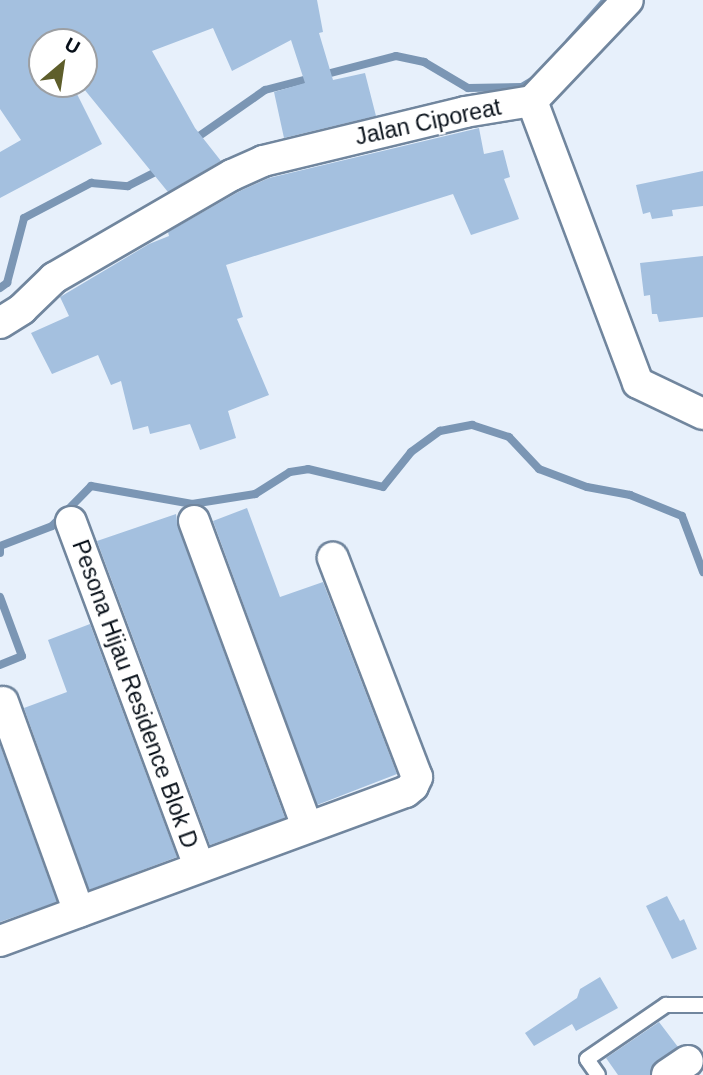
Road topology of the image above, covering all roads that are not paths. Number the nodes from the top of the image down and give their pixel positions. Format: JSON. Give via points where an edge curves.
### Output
{"nodes":[{"id":1,"x":628,"y":0,"type":"edge"},
{"id":2,"x":531,"y":101,"type":"junction"},
{"id":3,"x":0,"y":323,"type":"edge"},
{"id":4,"x":703,"y":414,"type":"edge"},
{"id":5,"x":194,"y":521,"type":"dead end"},
{"id":6,"x":71,"y":523,"type":"dead end"},
{"id":7,"x":333,"y":558,"type":"dead end"},
{"id":8,"x":3,"y":702,"type":"dead end"},
{"id":9,"x":307,"y":827,"type":"junction"},
{"id":10,"x":199,"y":866,"type":"junction"},
{"id":11,"x":79,"y":912,"type":"junction"},
{"id":12,"x":0,"y":941,"type":"edge"},
{"id":13,"x":703,"y":1005,"type":"edge"},
{"id":14,"x":598,"y":1075,"type":"edge"}],
"edges":[{"from":1,"to":2,"type":"street"},
{"from":2,"to":3,"type":"street","name":"Jalan Ciporeat","via":[[465,112],[263,161],[66,271]]},
{"from":2,"to":4,"type":"street","name":"Jalan Ciporeat","via":[[638,383]]},
{"from":5,"to":9,"type":"street"},
{"from":6,"to":10,"type":"street","name":"Pesona Hijau Residence Blok D"},
{"from":7,"to":9,"type":"street","via":[[417,777],[405,792]]},
{"from":8,"to":11,"type":"street"},
{"from":9,"to":10,"type":"street"},
{"from":10,"to":11,"type":"street"},
{"from":11,"to":12,"type":"street"},
{"from":13,"to":14,"type":"lane","via":[[666,1005],[587,1059]]}]}
